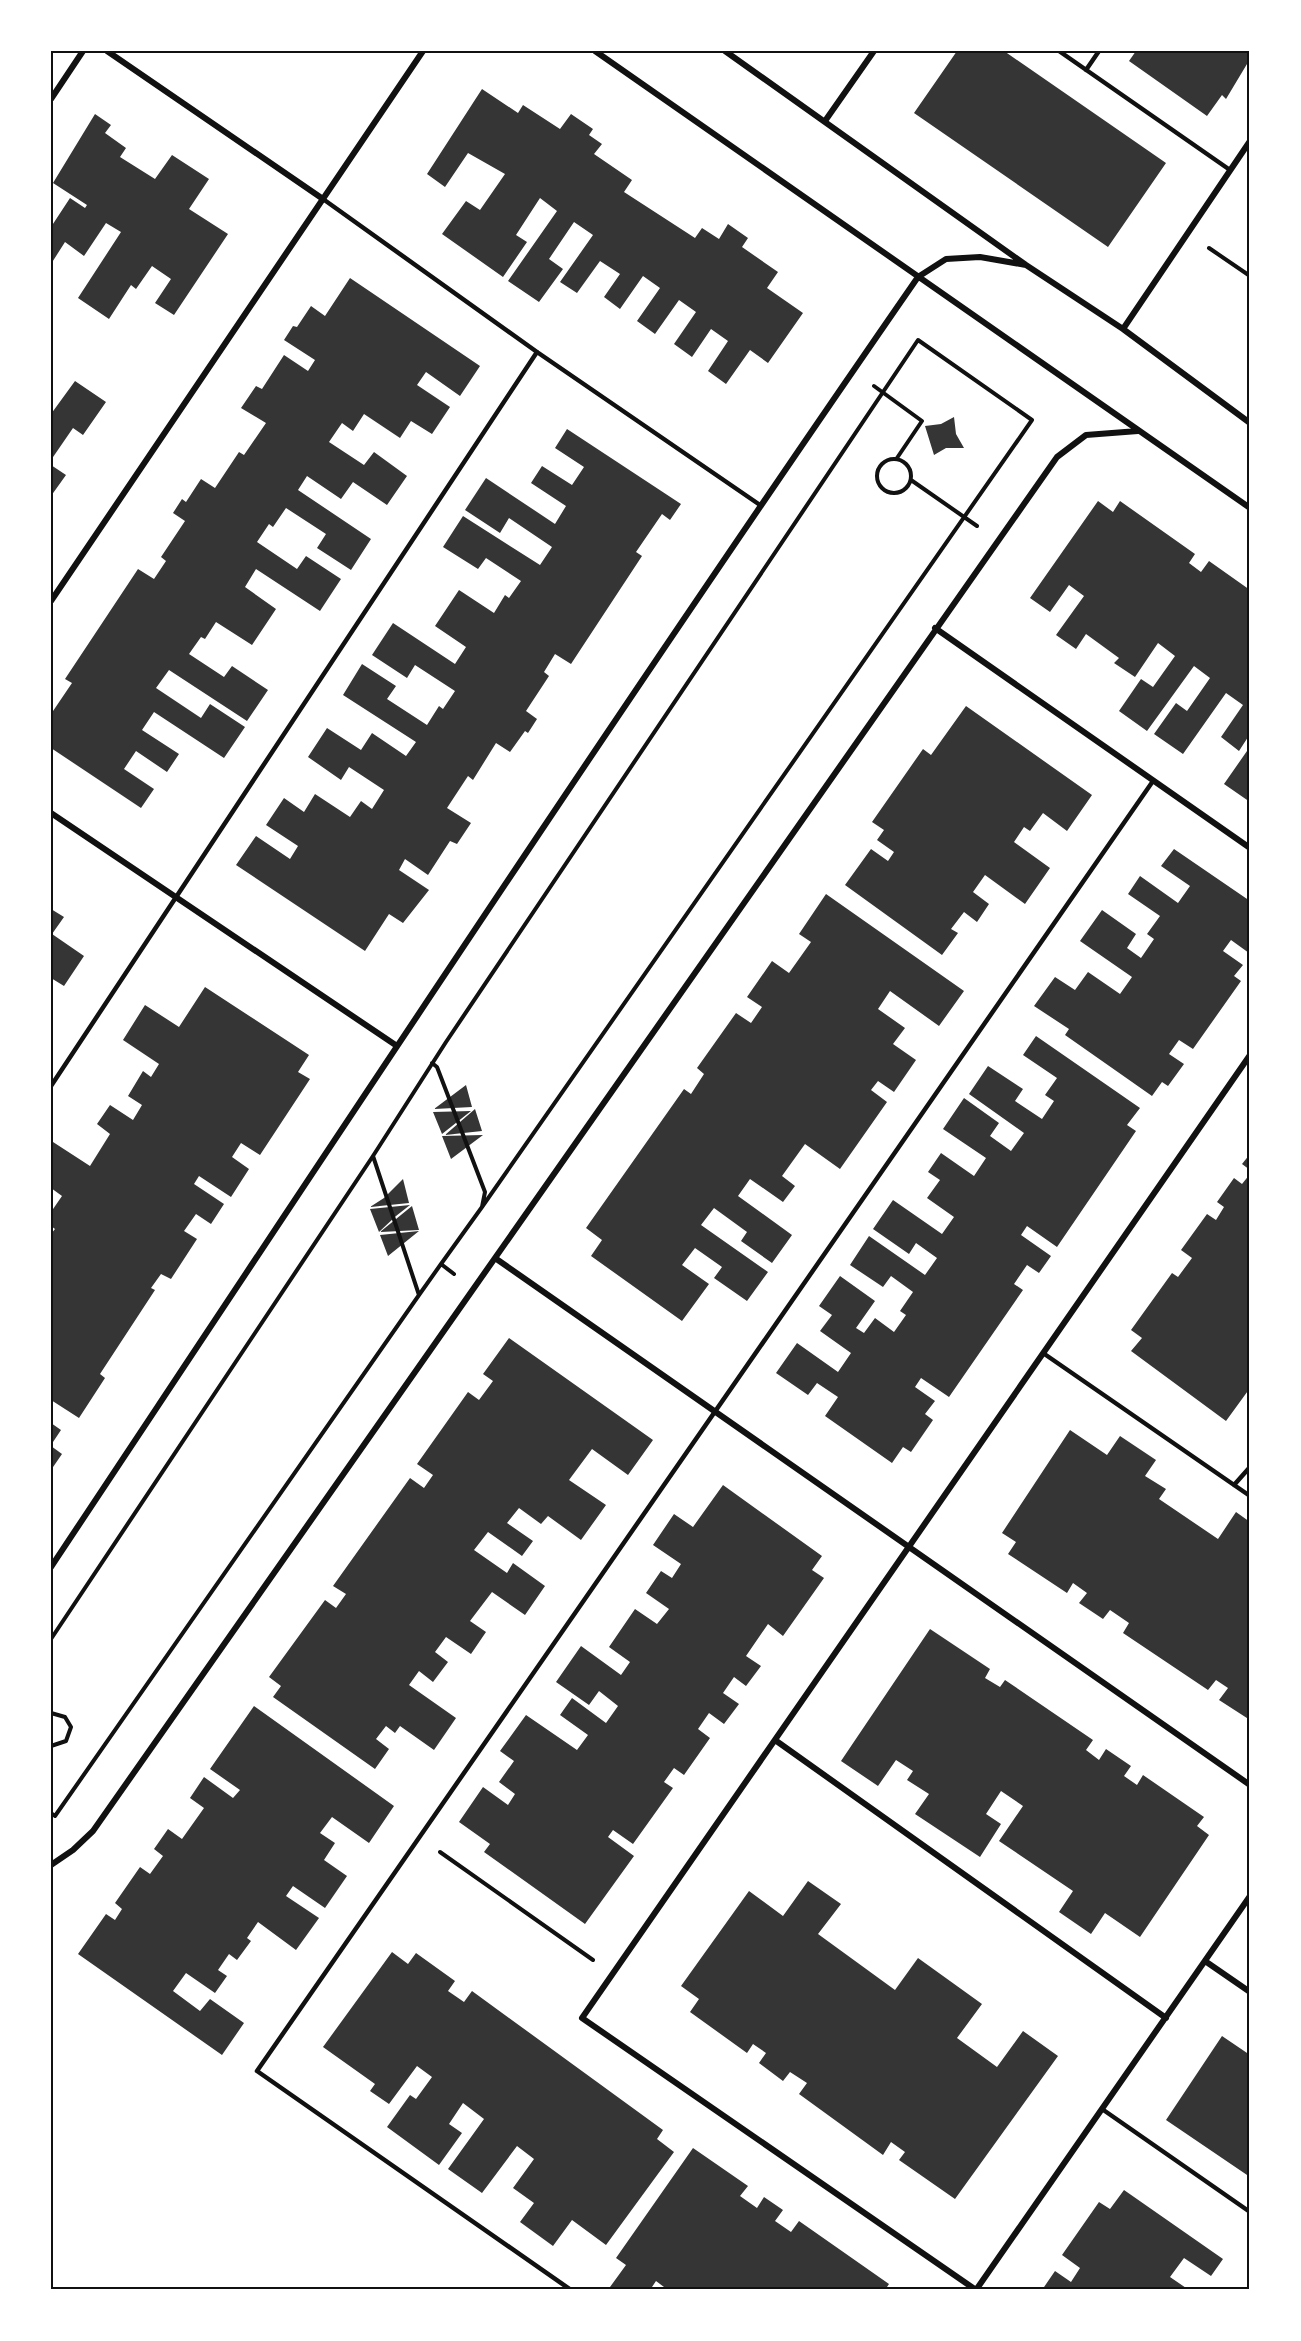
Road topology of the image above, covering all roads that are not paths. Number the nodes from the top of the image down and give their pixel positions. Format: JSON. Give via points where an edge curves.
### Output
{"nodes":[{"id":1,"x":83,"y":51,"type":"edge"},
{"id":2,"x":107,"y":51,"type":"edge"},
{"id":3,"x":423,"y":51,"type":"edge"},
{"id":4,"x":595,"y":51,"type":"edge"},
{"id":5,"x":724,"y":51,"type":"edge"},
{"id":6,"x":874,"y":51,"type":"edge"},
{"id":7,"x":1059,"y":51,"type":"edge"},
{"id":8,"x":1099,"y":51,"type":"edge"},
{"id":9,"x":1086,"y":70,"type":"junction"},
{"id":10,"x":51,"y":99,"type":"edge"},
{"id":11,"x":825,"y":121,"type":"junction"},
{"id":12,"x":1250,"y":141,"type":"edge"},
{"id":13,"x":1230,"y":170,"type":"junction"},
{"id":14,"x":323,"y":199,"type":"junction"},
{"id":15,"x":1026,"y":265,"type":"junction"},
{"id":16,"x":918,"y":277,"type":"junction"},
{"id":17,"x":1123,"y":329,"type":"junction"},
{"id":18,"x":537,"y":352,"type":"junction"},
{"id":19,"x":1250,"y":423,"type":"edge"},
{"id":20,"x":1138,"y":431,"type":"junction"},
{"id":21,"x":760,"y":505,"type":"junction"},
{"id":22,"x":1250,"y":508,"type":"edge"},
{"id":23,"x":51,"y":601,"type":"edge"},
{"id":24,"x":934,"y":628,"type":"junction"},
{"id":25,"x":1153,"y":781,"type":"junction"},
{"id":26,"x":51,"y":813,"type":"edge"},
{"id":27,"x":1250,"y":848,"type":"edge"},
{"id":28,"x":175,"y":898,"type":"junction"},
{"id":29,"x":397,"y":1046,"type":"junction"},
{"id":30,"x":1250,"y":1055,"type":"edge"},
{"id":31,"x":51,"y":1086,"type":"edge"},
{"id":32,"x":495,"y":1258,"type":"junction"},
{"id":33,"x":1043,"y":1353,"type":"junction"},
{"id":34,"x":715,"y":1412,"type":"junction"},
{"id":35,"x":1250,"y":1467,"type":"edge"},
{"id":36,"x":1234,"y":1485,"type":"junction"},
{"id":37,"x":1250,"y":1496,"type":"edge"},
{"id":38,"x":909,"y":1547,"type":"junction"},
{"id":39,"x":51,"y":1567,"type":"edge"},
{"id":40,"x":775,"y":1740,"type":"junction"},
{"id":41,"x":1250,"y":1785,"type":"edge"},
{"id":42,"x":51,"y":1865,"type":"edge"},
{"id":43,"x":1250,"y":1896,"type":"edge"},
{"id":44,"x":1205,"y":1961,"type":"junction"},
{"id":45,"x":1250,"y":1992,"type":"edge"},
{"id":46,"x":1166,"y":2018,"type":"junction"},
{"id":47,"x":1101,"y":2109,"type":"junction"},
{"id":48,"x":1250,"y":2212,"type":"edge"},
{"id":49,"x":571,"y":2290,"type":"edge"},
{"id":50,"x":976,"y":2290,"type":"edge"}],
"edges":[{"from":1,"to":10,"type":"street"},
{"from":2,"to":14,"type":"street"},
{"from":3,"to":14,"type":"street"},
{"from":4,"to":16,"type":"street"},
{"from":5,"to":11,"type":"street"},
{"from":6,"to":11,"type":"street"},
{"from":7,"to":9,"type":"lane"},
{"from":8,"to":9,"type":"lane"},
{"from":9,"to":13,"type":"lane"},
{"from":11,"to":15,"type":"street"},
{"from":12,"to":13,"type":"street"},
{"from":13,"to":17,"type":"street"},
{"from":14,"to":18,"type":"lane"},
{"from":14,"to":23,"type":"street"},
{"from":15,"to":16,"type":"street","via":[[980,257],[946,259]]},
{"from":15,"to":17,"type":"street"},
{"from":16,"to":20,"type":"street"},
{"from":16,"to":21,"type":"street"},
{"from":17,"to":19,"type":"street"},
{"from":18,"to":21,"type":"lane"},
{"from":18,"to":28,"type":"lane"},
{"from":20,"to":22,"type":"street"},
{"from":20,"to":24,"type":"street","via":[[1086,435],[1057,457]]},
{"from":21,"to":29,"type":"street"},
{"from":24,"to":25,"type":"street"},
{"from":24,"to":32,"type":"street"},
{"from":25,"to":27,"type":"street"},
{"from":25,"to":34,"type":"lane"},
{"from":26,"to":28,"type":"street"},
{"from":28,"to":29,"type":"street"},
{"from":28,"to":31,"type":"lane"},
{"from":29,"to":39,"type":"street"},
{"from":30,"to":33,"type":"street"},
{"from":32,"to":34,"type":"street"},
{"from":32,"to":42,"type":"street","via":[[93,1831]]},
{"from":33,"to":36,"type":"lane"},
{"from":33,"to":38,"type":"street"},
{"from":34,"to":38,"type":"street"},
{"from":34,"to":49,"type":"lane","via":[[256,2071]]},
{"from":35,"to":36,"type":"lane"},
{"from":36,"to":37,"type":"lane"},
{"from":38,"to":40,"type":"street"},
{"from":38,"to":41,"type":"street"},
{"from":40,"to":46,"type":"street"},
{"from":40,"to":50,"type":"street","via":[[582,2018]]},
{"from":43,"to":44,"type":"street"},
{"from":44,"to":45,"type":"street"},
{"from":44,"to":46,"type":"street"},
{"from":46,"to":47,"type":"street"},
{"from":47,"to":48,"type":"lane"},
{"from":47,"to":50,"type":"street"}]}
